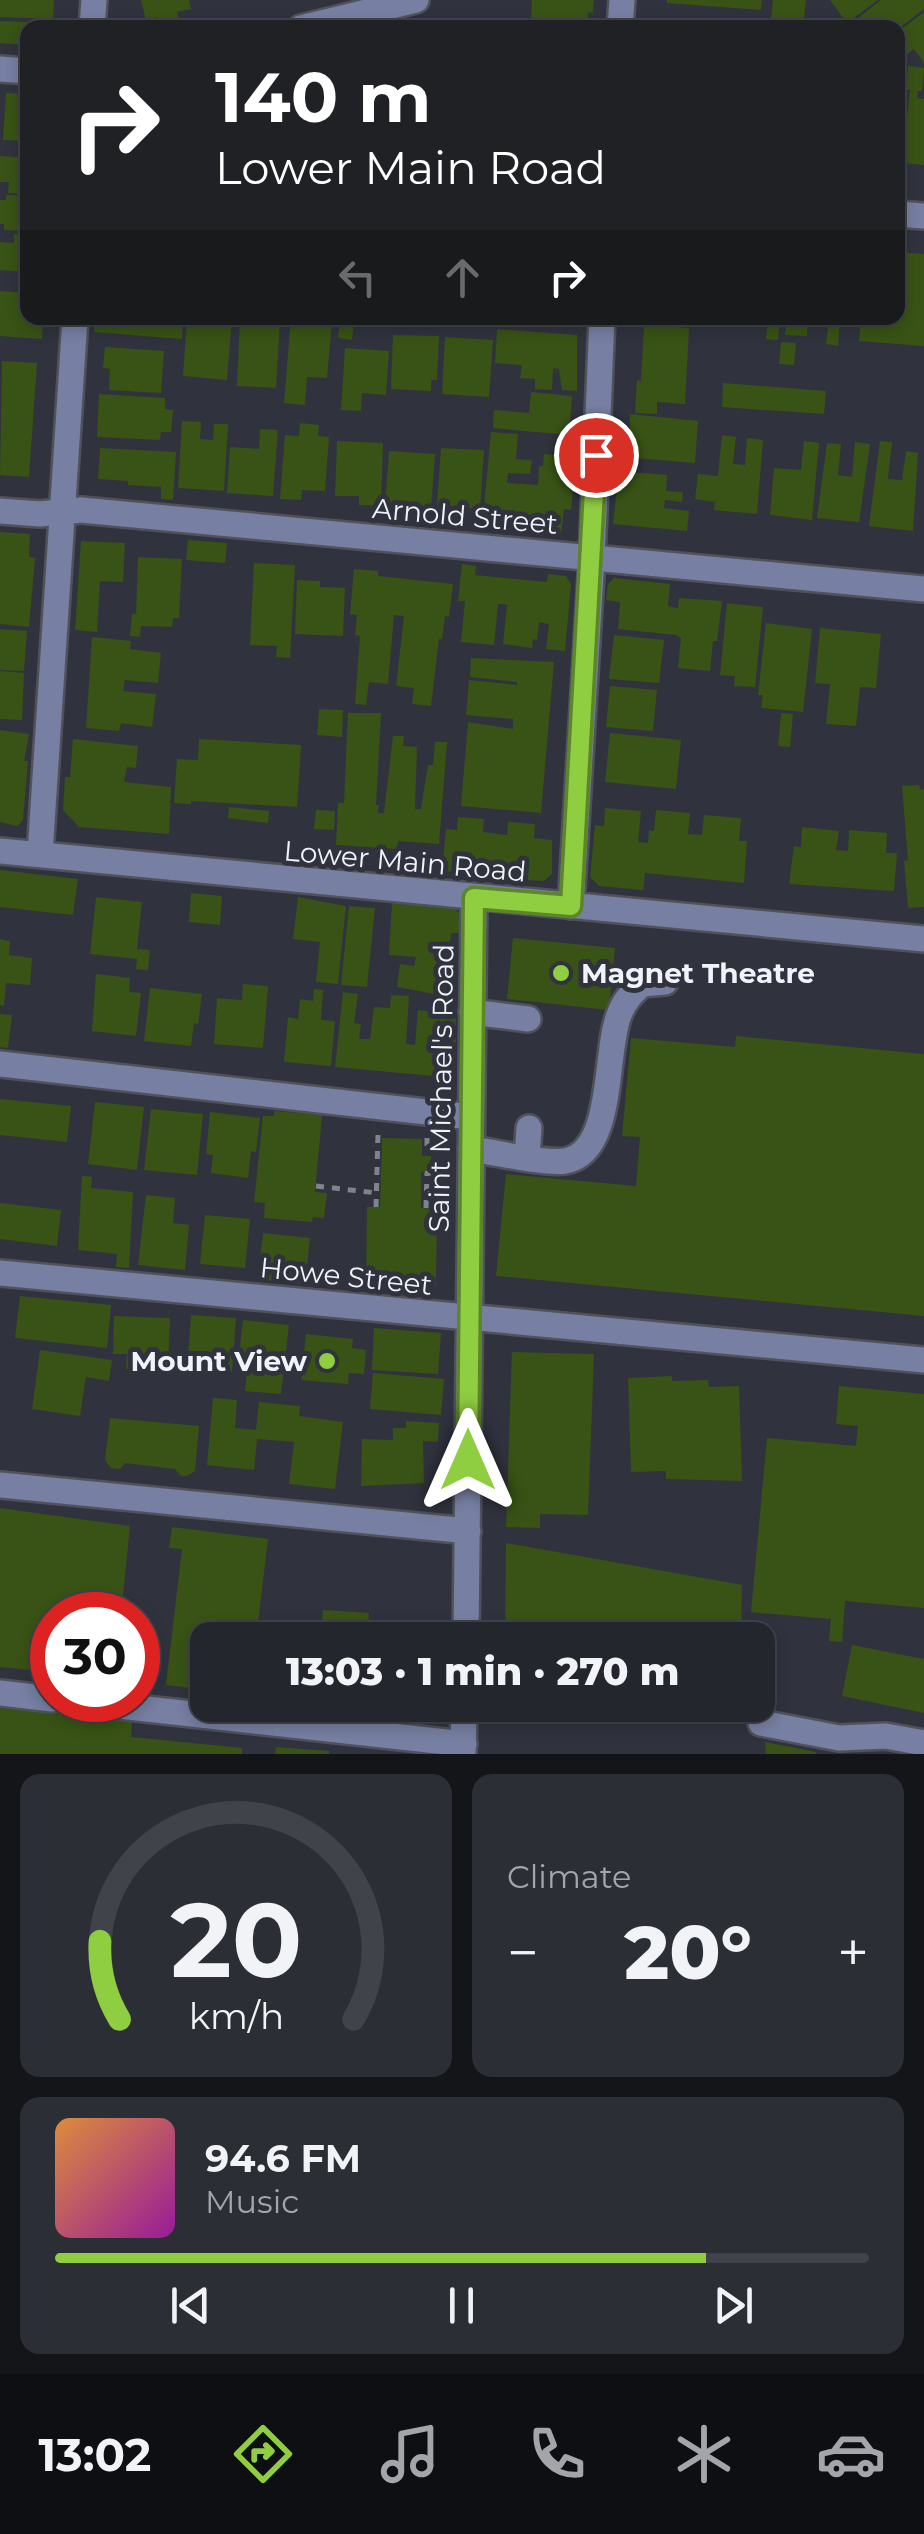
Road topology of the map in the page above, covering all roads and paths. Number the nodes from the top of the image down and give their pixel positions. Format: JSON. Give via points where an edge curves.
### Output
{"nodes":[{"id":1,"x":416,"y":0,"type":"edge"},
{"id":2,"x":334,"y":20,"type":"edge"},
{"id":3,"x":74,"y":325,"type":"edge"},
{"id":4,"x":602,"y":325,"type":"edge"},
{"id":5,"x":0,"y":511,"type":"edge"},
{"id":6,"x":61,"y":512,"type":"junction"},
{"id":7,"x":592,"y":558,"type":"junction"},
{"id":8,"x":924,"y":589,"type":"edge"},
{"id":9,"x":0,"y":851,"type":"edge"},
{"id":10,"x":40,"y":854,"type":"junction"},
{"id":11,"x":474,"y":898,"type":"junction"},
{"id":12,"x":571,"y":906,"type":"junction"},
{"id":13,"x":924,"y":939,"type":"edge"},
{"id":14,"x":665,"y":982,"type":"dead end"},
{"id":15,"x":472,"y":1012,"type":"junction"},
{"id":16,"x":528,"y":1020,"type":"dead end"},
{"id":17,"x":0,"y":1064,"type":"edge"},
{"id":18,"x":471,"y":1118,"type":"junction"},
{"id":19,"x":529,"y":1128,"type":"dead end"},
{"id":20,"x":390,"y":1133,"type":"dead end"},
{"id":21,"x":415,"y":1134,"type":"dead end"},
{"id":22,"x":471,"y":1150,"type":"junction"},
{"id":23,"x":527,"y":1157,"type":"junction"},
{"id":24,"x":316,"y":1186,"type":"dead end"},
{"id":25,"x":376,"y":1193,"type":"junction"},
{"id":26,"x":376,"y":1208,"type":"dead end"},
{"id":27,"x":426,"y":1208,"type":"dead end"},
{"id":28,"x":0,"y":1273,"type":"edge"},
{"id":29,"x":468,"y":1319,"type":"junction"},
{"id":30,"x":924,"y":1360,"type":"edge"},
{"id":31,"x":0,"y":1486,"type":"edge"},
{"id":32,"x":468,"y":1531,"type":"junction"},
{"id":33,"x":466,"y":1622,"type":"edge"},
{"id":34,"x":0,"y":1693,"type":"edge"},
{"id":35,"x":30,"y":1696,"type":"edge"},
{"id":36,"x":160,"y":1712,"type":"edge"},
{"id":37,"x":464,"y":1722,"type":"edge"},
{"id":38,"x":761,"y":1723,"type":"dead end"},
{"id":39,"x":924,"y":1743,"type":"edge"},
{"id":40,"x":464,"y":1749,"type":"edge"}],
"edges":[{"from":1,"to":2,"type":"street"},
{"from":3,"to":6,"type":"street"},
{"from":4,"to":7,"type":"street"},
{"from":5,"to":6,"type":"street","name":"Arnold Street"},
{"from":6,"to":7,"type":"street","name":"Arnold Street"},
{"from":6,"to":10,"type":"street"},
{"from":7,"to":8,"type":"street","name":"Arnold Street"},
{"from":7,"to":12,"type":"street"},
{"from":9,"to":10,"type":"street","name":"Lower Main Road"},
{"from":10,"to":11,"type":"street","name":"Lower Main Road"},
{"from":11,"to":12,"type":"street","name":"Lower Main Road"},
{"from":11,"to":15,"type":"street","name":"Saint Michael's Road"},
{"from":12,"to":13,"type":"street","name":"Lower Main Road"},
{"from":14,"to":23,"type":"street","via":[[642,984],[626,999],[610,1045],[600,1126],[589,1148],[566,1161]]},
{"from":15,"to":16,"type":"street"},
{"from":15,"to":18,"type":"street","name":"Saint Michael's Road"},
{"from":17,"to":18,"type":"street"},
{"from":18,"to":22,"type":"street","name":"Saint Michael's Road"},
{"from":19,"to":23,"type":"street"},
{"from":20,"to":25,"type":"path","via":[[378,1133]]},
{"from":21,"to":27,"type":"path","via":[[427,1134],[427,1150],[437,1150],[436,1174],[427,1173]]},
{"from":22,"to":23,"type":"street"},
{"from":22,"to":29,"type":"street","name":"Saint Michael's Road"},
{"from":24,"to":25,"type":"path"},
{"from":25,"to":26,"type":"path"},
{"from":28,"to":29,"type":"street","name":"Howe Street"},
{"from":29,"to":30,"type":"street","name":"Howe Street"},
{"from":29,"to":32,"type":"street","name":"Saint Michael's Road"},
{"from":31,"to":32,"type":"street"},
{"from":32,"to":33,"type":"street","name":"Saint Michael's Road"},
{"from":34,"to":35,"type":"street"},
{"from":36,"to":40,"type":"street"},
{"from":37,"to":40,"type":"street"},
{"from":38,"to":39,"type":"street","via":[[839,1738]]}]}
